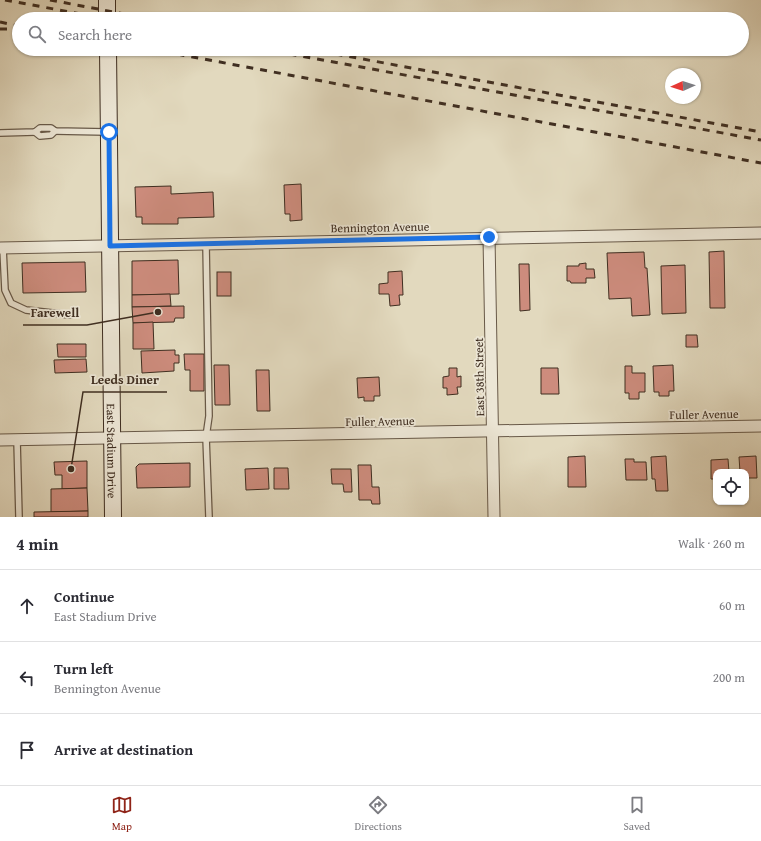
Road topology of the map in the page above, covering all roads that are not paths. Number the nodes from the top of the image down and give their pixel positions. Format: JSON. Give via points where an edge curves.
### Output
{"nodes":[{"id":1,"x":107,"y":0,"type":"edge"},
{"id":2,"x":107,"y":12,"type":"edge"},
{"id":3,"x":108,"y":56,"type":"edge"},
{"id":4,"x":109,"y":132,"type":"junction"},
{"id":5,"x":0,"y":133,"type":"edge"},
{"id":6,"x":761,"y":233,"type":"edge"},
{"id":7,"x":489,"y":237,"type":"junction"},
{"id":8,"x":206,"y":244,"type":"junction"},
{"id":9,"x":110,"y":246,"type":"junction"},
{"id":10,"x":2,"y":248,"type":"edge"},
{"id":11,"x":70,"y":315,"type":"dead end"},
{"id":12,"x":761,"y":426,"type":"edge"},
{"id":13,"x":493,"y":432,"type":"junction"},
{"id":14,"x":206,"y":437,"type":"junction"},
{"id":15,"x":112,"y":438,"type":"junction"},
{"id":16,"x":0,"y":440,"type":"edge"},
{"id":17,"x":17,"y":440,"type":"junction"},
{"id":18,"x":19,"y":517,"type":"edge"},
{"id":19,"x":113,"y":517,"type":"edge"},
{"id":20,"x":209,"y":517,"type":"edge"},
{"id":21,"x":494,"y":517,"type":"edge"}],
"edges":[{"from":1,"to":2,"type":"main road"},
{"from":3,"to":4,"type":"main road","name":"East Stadium Drive"},
{"from":4,"to":5,"type":"lane","via":[[55,131],[51,136],[40,136],[35,132]]},
{"from":4,"to":9,"type":"main road","name":"East Stadium Drive"},
{"from":6,"to":7,"type":"street","name":"Bennington Avenue"},
{"from":7,"to":8,"type":"street","name":"Bennington Avenue"},
{"from":7,"to":13,"type":"street","name":"East 38th Street"},
{"from":8,"to":9,"type":"street","name":"Bennington Avenue"},
{"from":8,"to":14,"type":"lane","via":[[209,416]]},
{"from":9,"to":10,"type":"street","name":"Bennington Avenue"},
{"from":9,"to":15,"type":"main road","name":"East Stadium Drive"},
{"from":10,"to":11,"type":"lane","via":[[5,290],[11,303],[26,310]]},
{"from":12,"to":13,"type":"street","name":"Fuller Avenue"},
{"from":13,"to":14,"type":"street","name":"Fuller Avenue"},
{"from":13,"to":21,"type":"street","name":"East 38th Street"},
{"from":14,"to":15,"type":"street","name":"Fuller Avenue"},
{"from":14,"to":20,"type":"lane"},
{"from":15,"to":17,"type":"street","name":"Fuller Avenue"},
{"from":15,"to":19,"type":"main road","name":"East Stadium Drive"},
{"from":16,"to":17,"type":"street","name":"Fuller Avenue"},
{"from":17,"to":18,"type":"lane"}]}
